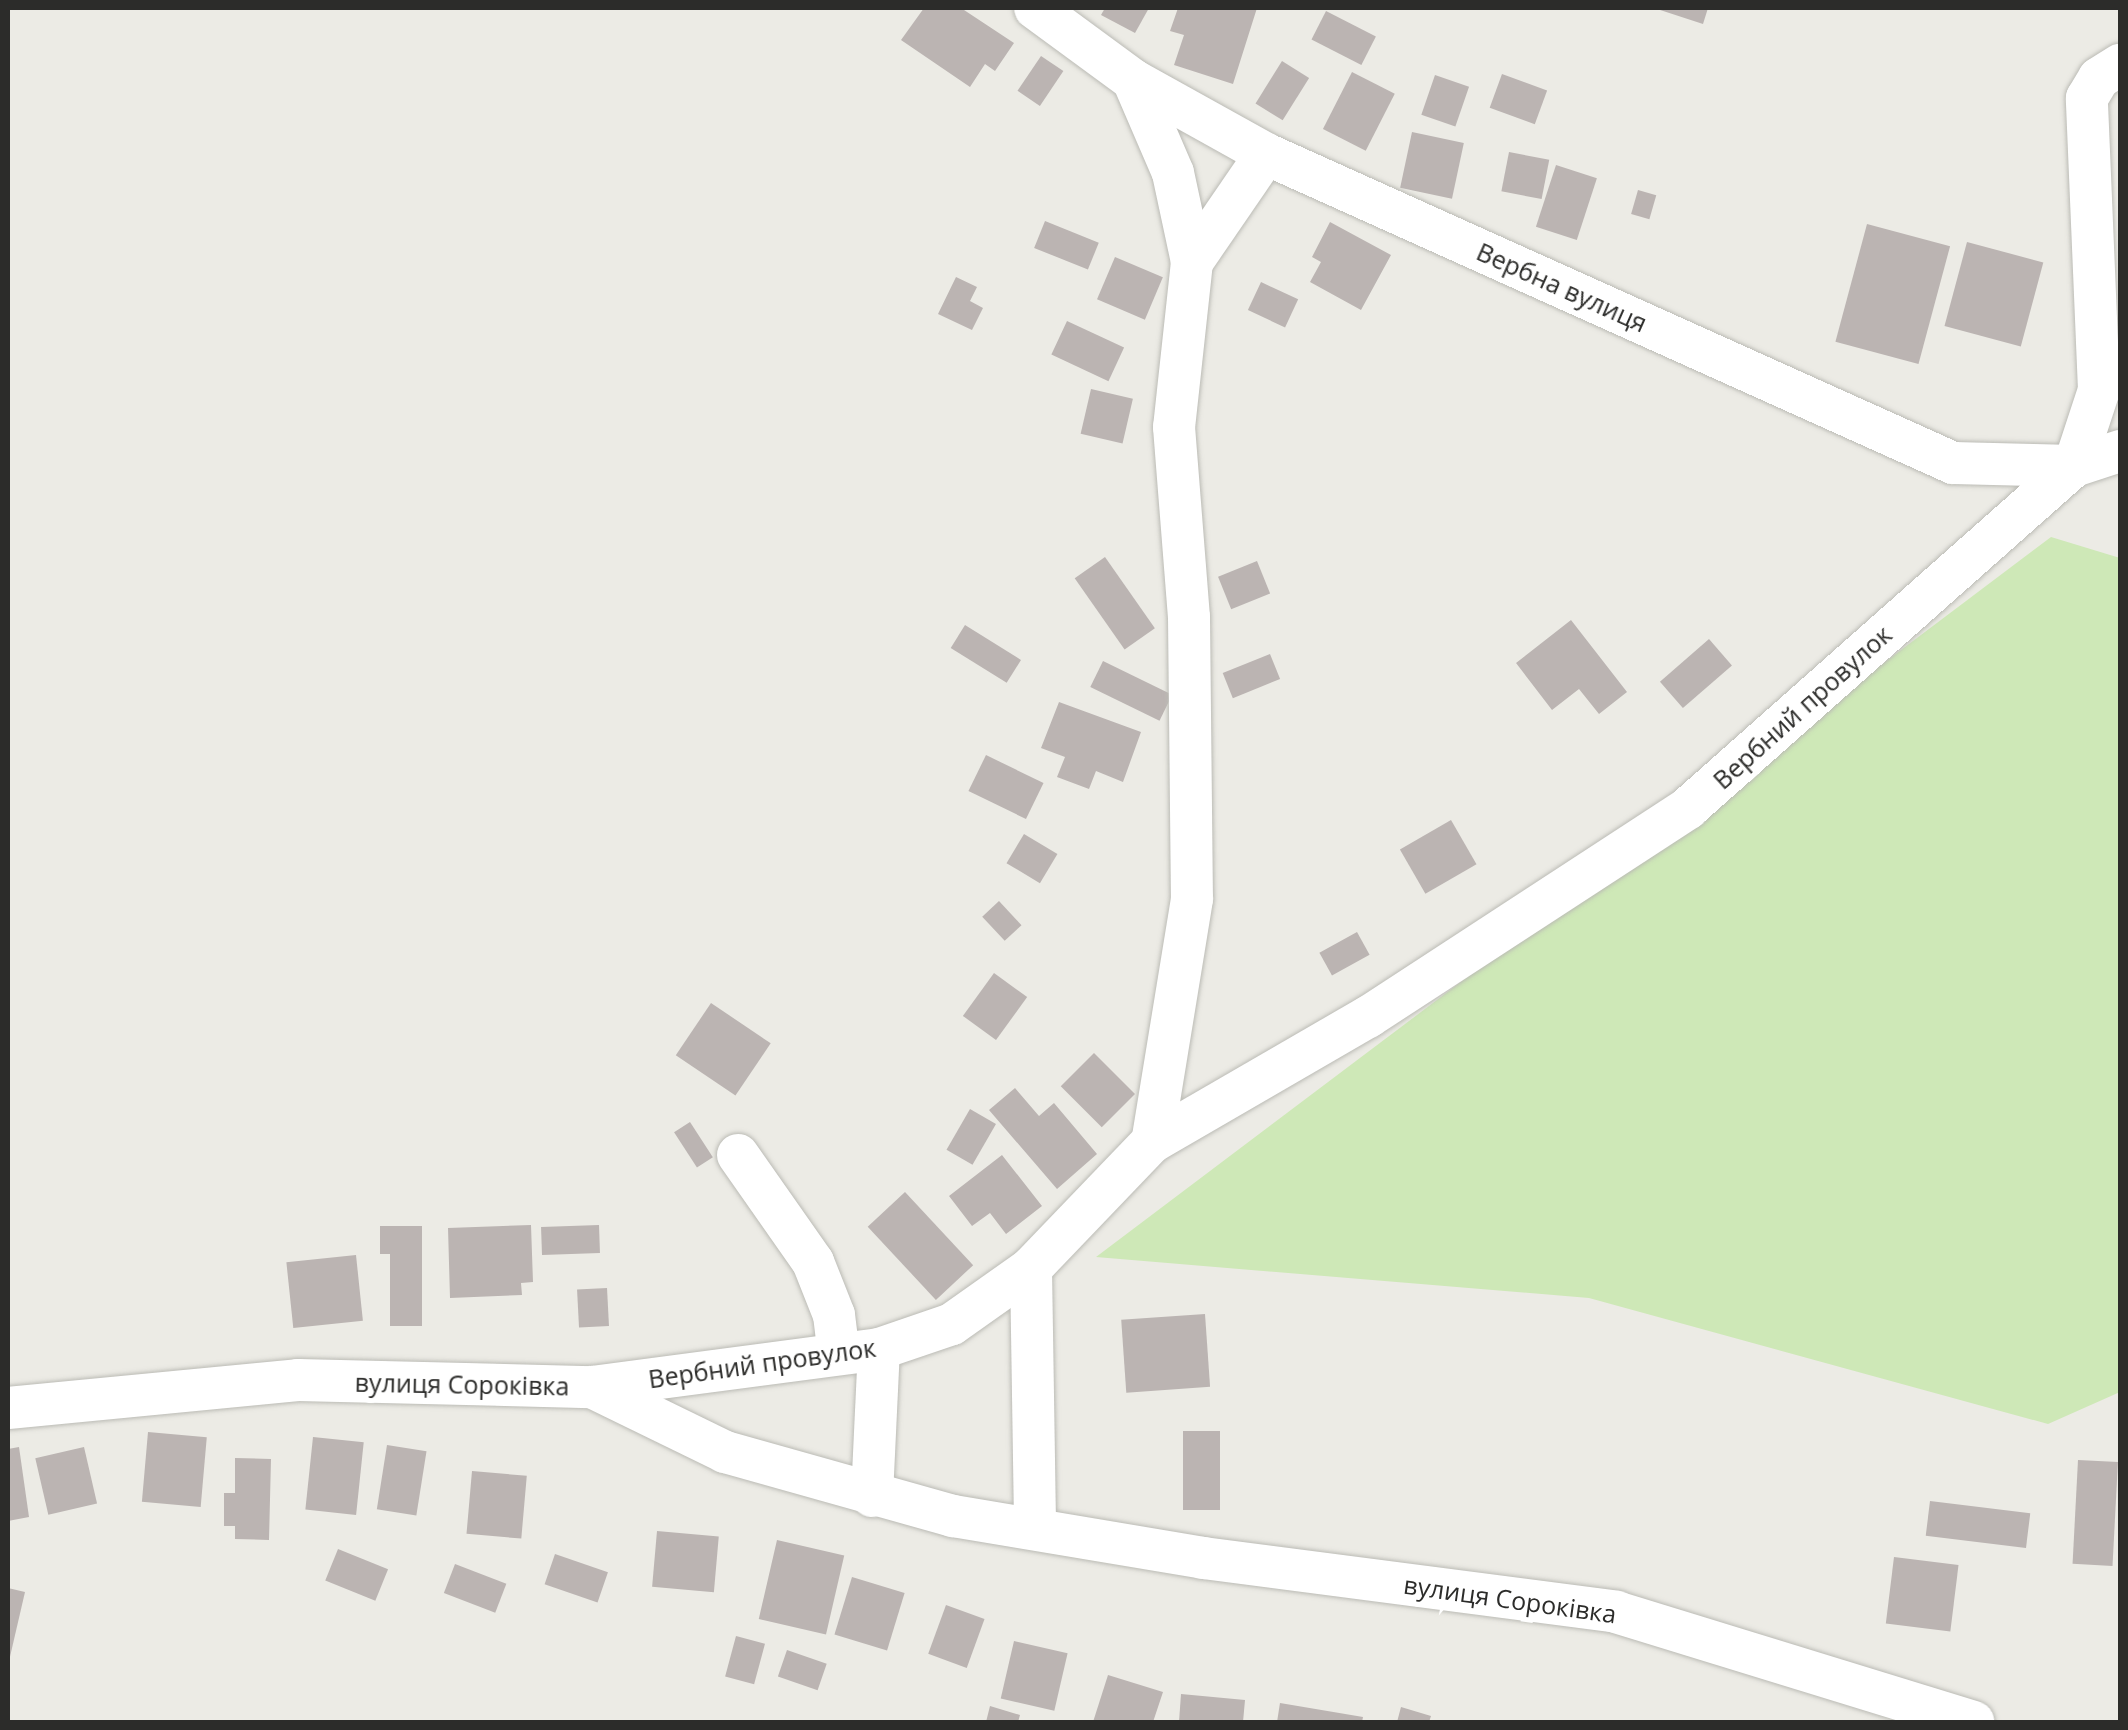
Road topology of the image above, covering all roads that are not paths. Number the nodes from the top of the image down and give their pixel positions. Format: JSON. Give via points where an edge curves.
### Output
{"nodes":[{"id":1,"x":1036,"y":8,"type":"edge"},
{"id":2,"x":2120,"y":65,"type":"edge"},
{"id":3,"x":1132,"y":80,"type":"junction"},
{"id":4,"x":1266,"y":154,"type":"junction"},
{"id":5,"x":1192,"y":262,"type":"junction"},
{"id":6,"x":2120,"y":452,"type":"edge"},
{"id":7,"x":2074,"y":466,"type":"junction"},
{"id":8,"x":1152,"y":1142,"type":"junction"},
{"id":9,"x":738,"y":1154,"type":"dead end"},
{"id":10,"x":1031,"y":1268,"type":"junction"},
{"id":11,"x":858,"y":1352,"type":"junction"},
{"id":12,"x":592,"y":1386,"type":"junction"},
{"id":13,"x":8,"y":1408,"type":"edge"},
{"id":14,"x":872,"y":1496,"type":"junction"},
{"id":15,"x":1035,"y":1528,"type":"junction"},
{"id":16,"x":1973,"y":1722,"type":"edge"}],
"edges":[{"from":1,"to":3,"type":"street","name":"Вербна вулиця"},
{"from":2,"to":7,"type":"street","via":[[2099,78],[2087,98],[2099,390]]},
{"from":3,"to":4,"type":"street","name":"Вербна вулиця"},
{"from":3,"to":5,"type":"street","via":[[1173,174]]},
{"from":4,"to":5,"type":"street"},
{"from":4,"to":7,"type":"street","name":"Вербна вулиця","via":[[1953,463]]},
{"from":5,"to":8,"type":"street","via":[[1174,426],[1189,618],[1192,899]]},
{"from":6,"to":7,"type":"street","name":"Вербна вулиця"},
{"from":7,"to":8,"type":"street","name":"Вербний провулок","via":[[1688,808],[1368,1017]]},
{"from":8,"to":10,"type":"street","name":"Вербний провулок"},
{"from":9,"to":11,"type":"street","via":[[813,1262],[834,1316]]},
{"from":10,"to":11,"type":"street","name":"Вербний провулок","via":[[952,1324]]},
{"from":10,"to":15,"type":"street"},
{"from":11,"to":12,"type":"street","name":"Вербний провулок"},
{"from":11,"to":14,"type":"street"},
{"from":12,"to":13,"type":"street","name":"вулиця Сороківка","via":[[298,1380]]},
{"from":12,"to":14,"type":"street","name":"вулиця Сороківка","via":[[726,1452]]},
{"from":14,"to":15,"type":"street","name":"вулиця Сороківка"},
{"from":15,"to":16,"type":"street","name":"вулиця Сороківка","via":[[1202,1558],[1616,1612]]}]}
